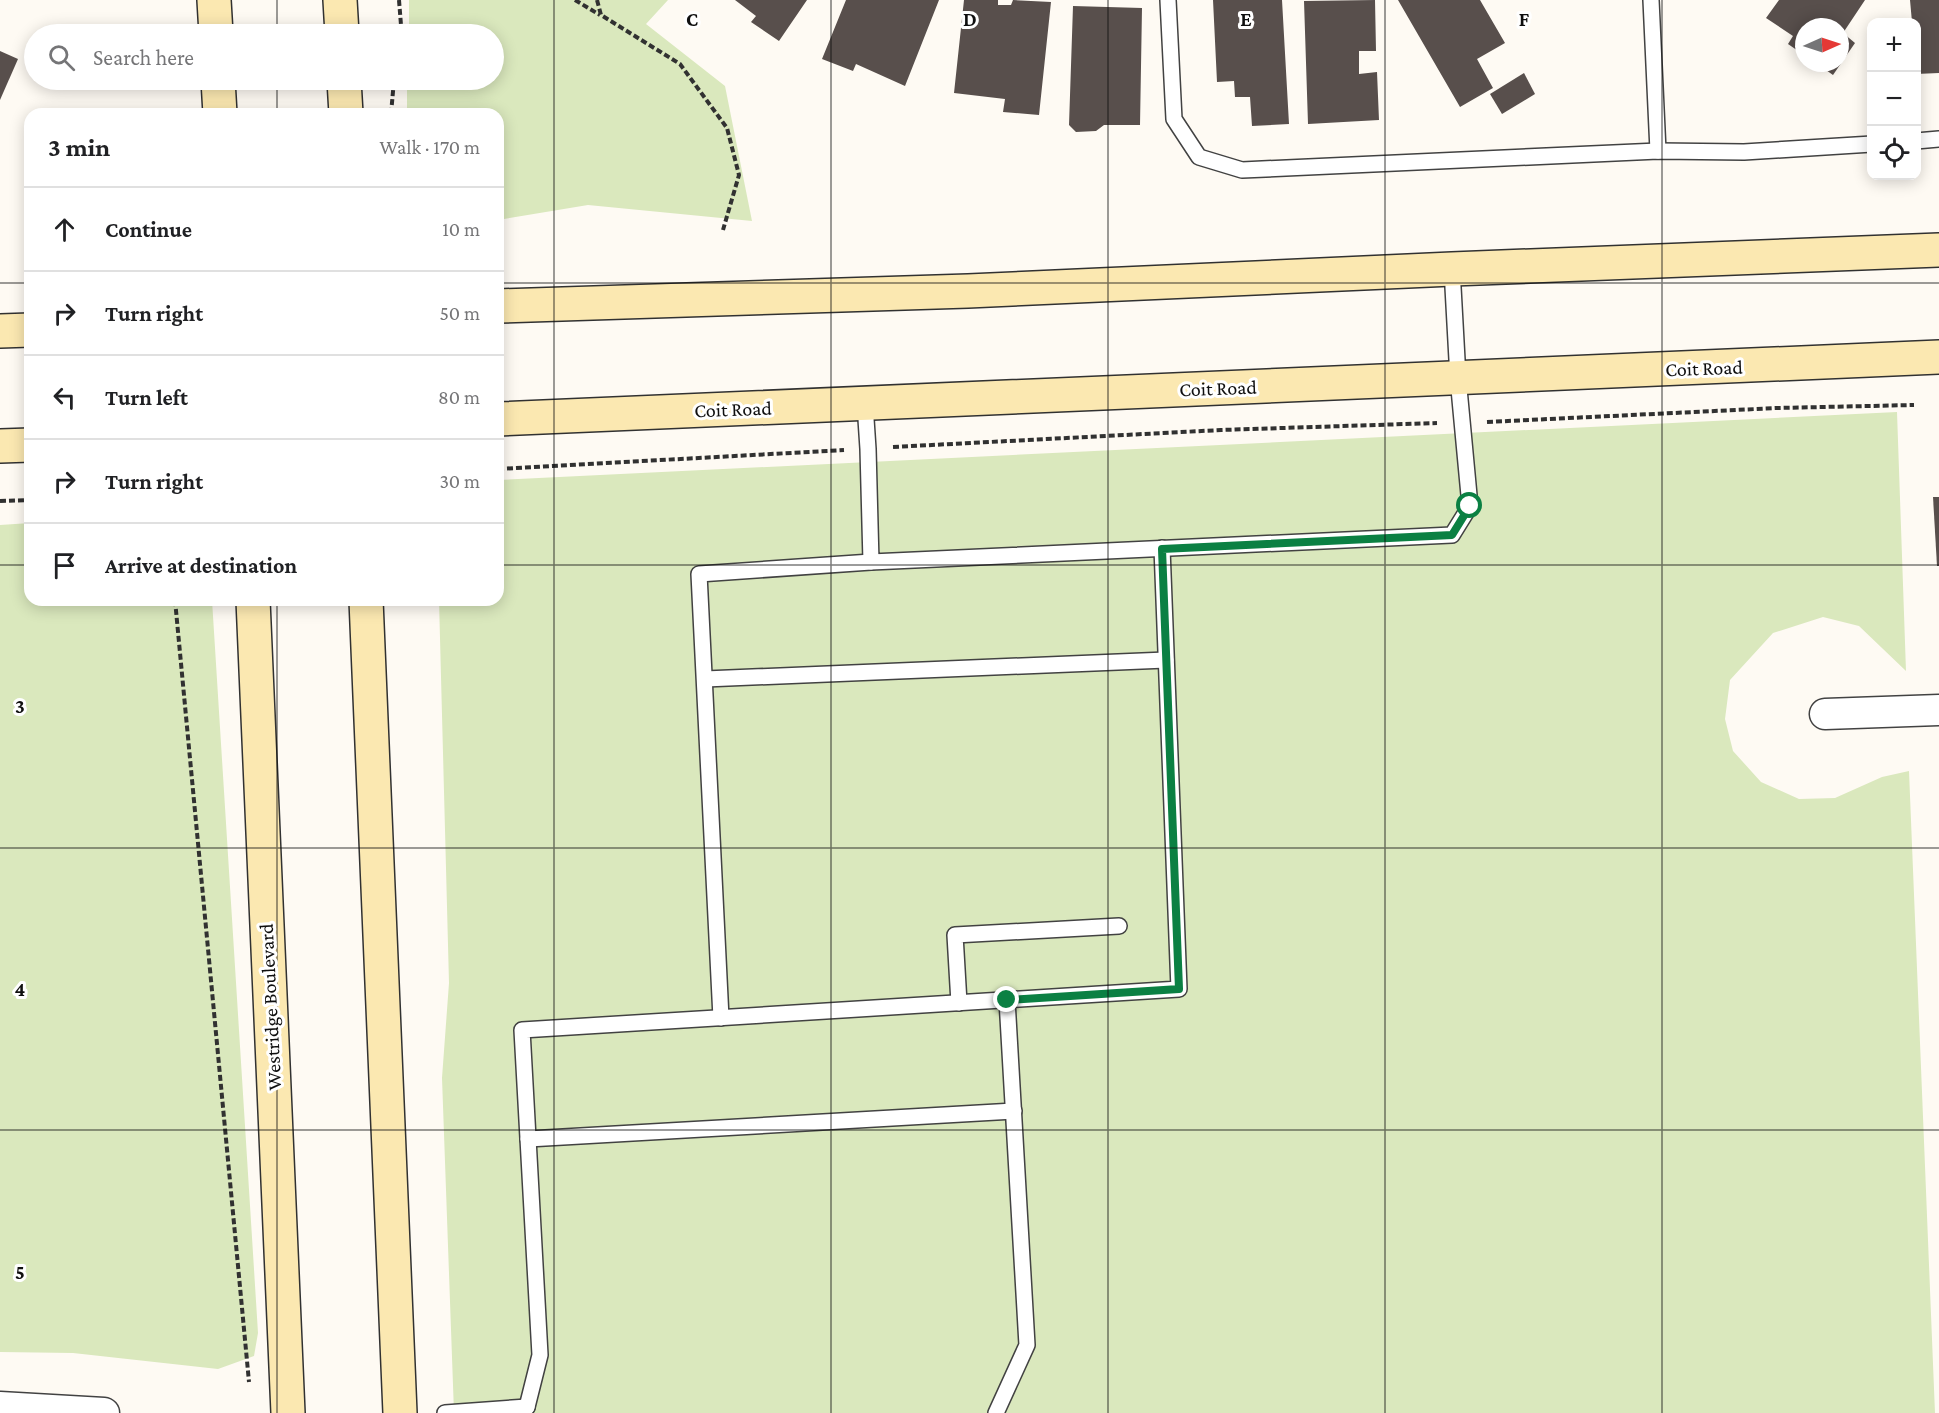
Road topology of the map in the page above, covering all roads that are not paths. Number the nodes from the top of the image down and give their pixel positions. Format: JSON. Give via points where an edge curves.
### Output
{"nodes":[{"id":1,"x":214,"y":0,"type":"edge"},
{"id":2,"x":340,"y":0,"type":"edge"},
{"id":3,"x":1168,"y":0,"type":"edge"},
{"id":4,"x":1651,"y":0,"type":"edge"},
{"id":5,"x":215,"y":24,"type":"edge"},
{"id":6,"x":341,"y":24,"type":"edge"},
{"id":7,"x":219,"y":90,"type":"edge"},
{"id":8,"x":345,"y":90,"type":"edge"},
{"id":9,"x":220,"y":108,"type":"edge"},
{"id":10,"x":346,"y":108,"type":"edge"},
{"id":11,"x":1939,"y":139,"type":"edge"},
{"id":12,"x":1921,"y":141,"type":"edge"},
{"id":13,"x":1867,"y":144,"type":"edge"},
{"id":14,"x":1658,"y":151,"type":"junction"},
{"id":15,"x":1939,"y":250,"type":"edge"},
{"id":16,"x":1452,"y":269,"type":"junction"},
{"id":17,"x":504,"y":306,"type":"edge"},
{"id":18,"x":24,"y":330,"type":"edge"},
{"id":19,"x":0,"y":331,"type":"edge"},
{"id":20,"x":1939,"y":357,"type":"edge"},
{"id":21,"x":1458,"y":378,"type":"junction"},
{"id":22,"x":865,"y":404,"type":"junction"},
{"id":23,"x":504,"y":419,"type":"edge"},
{"id":24,"x":24,"y":445,"type":"edge"},
{"id":25,"x":0,"y":446,"type":"edge"},
{"id":26,"x":1162,"y":549,"type":"junction"},
{"id":27,"x":871,"y":562,"type":"junction"},
{"id":28,"x":253,"y":606,"type":"edge"},
{"id":29,"x":366,"y":606,"type":"edge"},
{"id":30,"x":1166,"y":660,"type":"junction"},
{"id":31,"x":705,"y":679,"type":"junction"},
{"id":32,"x":1939,"y":710,"type":"edge"},
{"id":33,"x":1825,"y":714,"type":"dead end"},
{"id":34,"x":1119,"y":926,"type":"dead end"},
{"id":35,"x":1007,"y":1000,"type":"junction"},
{"id":36,"x":959,"y":1003,"type":"junction"},
{"id":37,"x":720,"y":1018,"type":"junction"},
{"id":38,"x":1014,"y":1111,"type":"junction"},
{"id":39,"x":528,"y":1139,"type":"junction"},
{"id":40,"x":0,"y":1407,"type":"edge"},
{"id":41,"x":531,"y":1410,"type":"edge"},
{"id":42,"x":104,"y":1413,"type":"edge"},
{"id":43,"x":288,"y":1413,"type":"edge"},
{"id":44,"x":400,"y":1413,"type":"edge"},
{"id":45,"x":445,"y":1413,"type":"edge"},
{"id":46,"x":996,"y":1413,"type":"edge"}],
"edges":[{"from":1,"to":5,"type":"main road"},
{"from":2,"to":6,"type":"main road"},
{"from":3,"to":14,"type":"lane","via":[[1174,120],[1199,157],[1242,170]]},
{"from":4,"to":14,"type":"lane"},
{"from":7,"to":9,"type":"main road"},
{"from":8,"to":10,"type":"main road"},
{"from":11,"to":12,"type":"lane"},
{"from":13,"to":14,"type":"lane","via":[[1744,152]]},
{"from":15,"to":16,"type":"main road"},
{"from":16,"to":17,"type":"main road"},
{"from":16,"to":21,"type":"lane"},
{"from":18,"to":19,"type":"main road"},
{"from":20,"to":21,"type":"main road","name":"Coit Road"},
{"from":21,"to":22,"type":"main road","name":"Coit Road"},
{"from":21,"to":26,"type":"lane","via":[[1470,506],[1452,535]]},
{"from":22,"to":23,"type":"main road","name":"Coit Road"},
{"from":22,"to":27,"type":"lane"},
{"from":24,"to":25,"type":"main road"},
{"from":26,"to":27,"type":"lane"},
{"from":26,"to":30,"type":"lane"},
{"from":27,"to":31,"type":"lane","via":[[699,574]]},
{"from":28,"to":43,"type":"main road","name":"Westridge Boulevard"},
{"from":29,"to":44,"type":"main road"},
{"from":30,"to":31,"type":"lane"},
{"from":30,"to":35,"type":"lane","via":[[1179,989]]},
{"from":31,"to":37,"type":"lane"},
{"from":32,"to":33,"type":"street"},
{"from":34,"to":36,"type":"lane","via":[[955,935]]},
{"from":35,"to":36,"type":"lane"},
{"from":35,"to":38,"type":"lane"},
{"from":36,"to":37,"type":"lane"},
{"from":37,"to":39,"type":"lane","via":[[522,1030]]},
{"from":38,"to":39,"type":"lane"},
{"from":38,"to":46,"type":"lane","via":[[1027,1345]]},
{"from":39,"to":41,"type":"lane","via":[[540,1355]]},
{"from":40,"to":42,"type":"street"},
{"from":41,"to":45,"type":"lane"}]}
